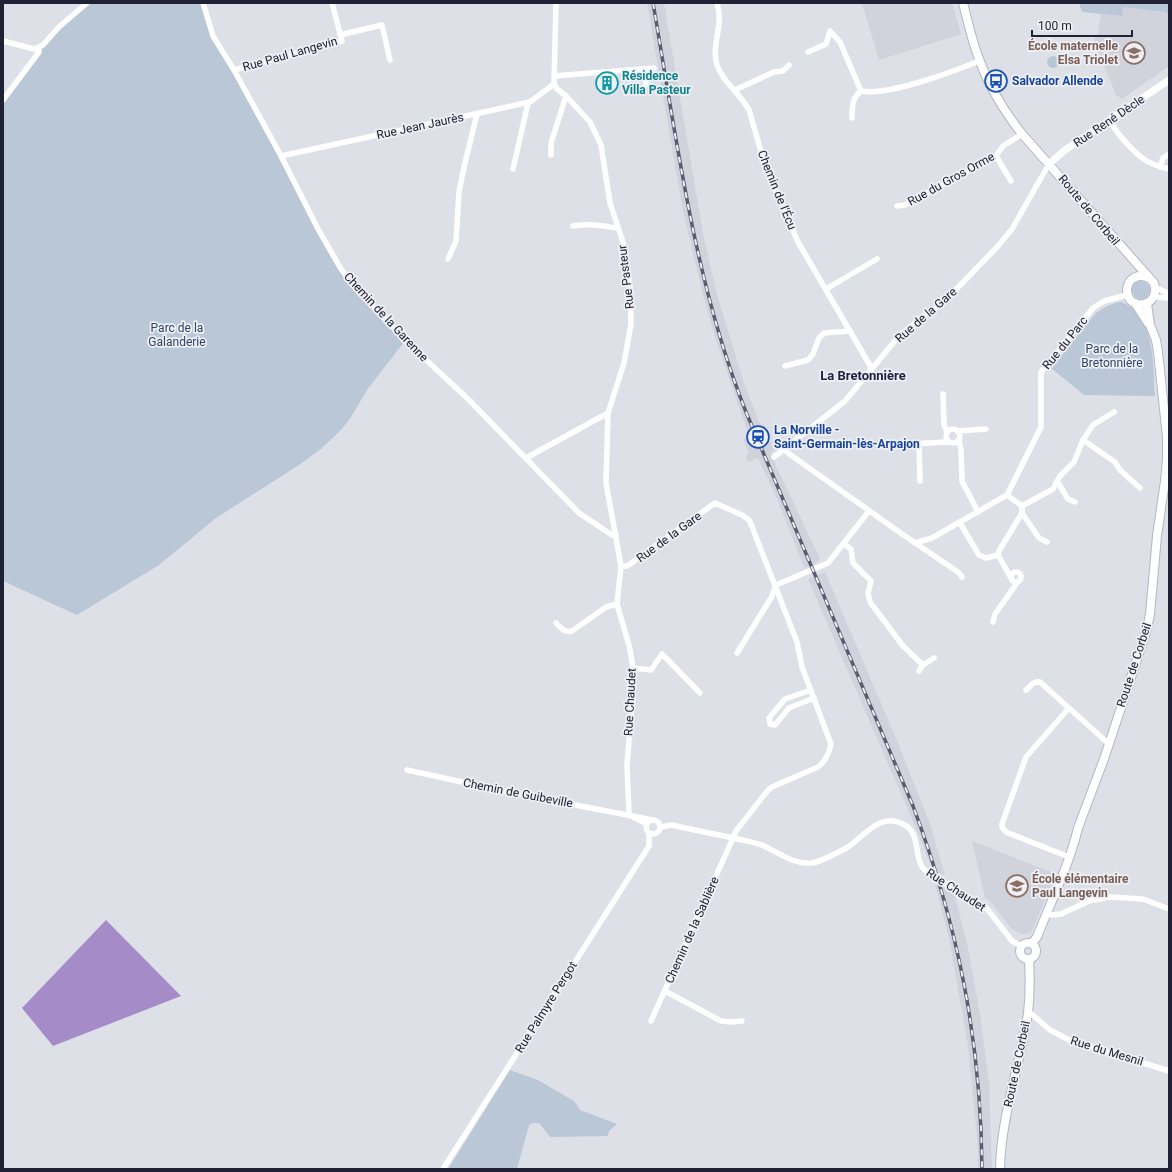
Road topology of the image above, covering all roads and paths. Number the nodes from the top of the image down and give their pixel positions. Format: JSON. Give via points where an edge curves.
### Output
{"nodes":[{"id":1,"x":87,"y":3,"type":"edge"},
{"id":2,"x":203,"y":3,"type":"edge"},
{"id":3,"x":332,"y":3,"type":"edge"},
{"id":4,"x":556,"y":3,"type":"edge"},
{"id":5,"x":717,"y":3,"type":"edge"},
{"id":6,"x":962,"y":3,"type":"edge"},
{"id":7,"x":340,"y":35,"type":"junction"},
{"id":8,"x":3,"y":41,"type":"edge"},
{"id":9,"x":39,"y":48,"type":"junction"},
{"id":10,"x":808,"y":52,"type":"dead end"},
{"id":11,"x":390,"y":60,"type":"dead end"},
{"id":12,"x":979,"y":61,"type":"junction"},
{"id":13,"x":789,"y":65,"type":"dead end"},
{"id":14,"x":654,"y":68,"type":"dead end"},
{"id":15,"x":643,"y":69,"type":"junction"},
{"id":16,"x":234,"y":70,"type":"junction"},
{"id":17,"x":554,"y":76,"type":"junction"},
{"id":18,"x":1169,"y":80,"type":"edge"},
{"id":19,"x":554,"y":84,"type":"junction"},
{"id":20,"x":646,"y":84,"type":"dead end"},
{"id":21,"x":735,"y":90,"type":"junction"},
{"id":22,"x":861,"y":91,"type":"junction"},
{"id":23,"x":566,"y":96,"type":"junction"},
{"id":24,"x":3,"y":100,"type":"edge"},
{"id":25,"x":528,"y":103,"type":"junction"},
{"id":26,"x":477,"y":114,"type":"junction"},
{"id":27,"x":852,"y":118,"type":"dead end"},
{"id":28,"x":1111,"y":120,"type":"junction"},
{"id":29,"x":1022,"y":134,"type":"junction"},
{"id":30,"x":1169,"y":154,"type":"edge"},
{"id":31,"x":551,"y":155,"type":"dead end"},
{"id":32,"x":281,"y":156,"type":"junction"},
{"id":33,"x":996,"y":156,"type":"junction"},
{"id":34,"x":1049,"y":164,"type":"junction"},
{"id":35,"x":1160,"y":167,"type":"junction"},
{"id":36,"x":513,"y":169,"type":"dead end"},
{"id":37,"x":1169,"y":169,"type":"edge"},
{"id":38,"x":1011,"y":181,"type":"dead end"},
{"id":39,"x":897,"y":206,"type":"dead end"},
{"id":40,"x":573,"y":226,"type":"dead end"},
{"id":41,"x":618,"y":228,"type":"junction"},
{"id":42,"x":1129,"y":257,"type":"junction"},
{"id":43,"x":448,"y":259,"type":"dead end"},
{"id":44,"x":877,"y":259,"type":"dead end"},
{"id":45,"x":1149,"y":278,"type":"junction"},
{"id":46,"x":1132,"y":279,"type":"junction"},
{"id":47,"x":1155,"y":287,"type":"junction"},
{"id":48,"x":826,"y":289,"type":"junction"},
{"id":49,"x":1169,"y":294,"type":"edge"},
{"id":50,"x":1127,"y":295,"type":"junction"},
{"id":51,"x":1154,"y":297,"type":"junction"},
{"id":52,"x":1169,"y":298,"type":"edge"},
{"id":53,"x":1135,"y":304,"type":"junction"},
{"id":54,"x":1147,"y":304,"type":"junction"},
{"id":55,"x":1150,"y":325,"type":"junction"},
{"id":56,"x":850,"y":331,"type":"junction"},
{"id":57,"x":785,"y":366,"type":"dead end"},
{"id":58,"x":872,"y":369,"type":"junction"},
{"id":59,"x":943,"y":394,"type":"dead end"},
{"id":60,"x":1114,"y":412,"type":"dead end"},
{"id":61,"x":608,"y":413,"type":"junction"},
{"id":62,"x":986,"y":429,"type":"dead end"},
{"id":63,"x":957,"y":431,"type":"junction"},
{"id":64,"x":947,"y":432,"type":"junction"},
{"id":65,"x":959,"y":440,"type":"junction"},
{"id":66,"x":1083,"y":440,"type":"junction"},
{"id":67,"x":948,"y":442,"type":"junction"},
{"id":68,"x":910,"y":444,"type":"dead end"},
{"id":69,"x":919,"y":444,"type":"junction"},
{"id":70,"x":784,"y":449,"type":"junction"},
{"id":71,"x":774,"y":457,"type":"dead end"},
{"id":72,"x":526,"y":458,"type":"junction"},
{"id":73,"x":920,"y":481,"type":"dead end"},
{"id":74,"x":1057,"y":481,"type":"junction"},
{"id":75,"x":1140,"y":488,"type":"dead end"},
{"id":76,"x":1007,"y":495,"type":"junction"},
{"id":77,"x":1075,"y":502,"type":"dead end"},
{"id":78,"x":715,"y":504,"type":"joint"},
{"id":79,"x":1022,"y":506,"type":"junction"},
{"id":80,"x":869,"y":511,"type":"junction"},
{"id":81,"x":978,"y":512,"type":"junction"},
{"id":82,"x":1022,"y":513,"type":"junction"},
{"id":83,"x":960,"y":522,"type":"junction"},
{"id":84,"x":616,"y":535,"type":"junction"},
{"id":85,"x":1047,"y":542,"type":"dead end"},
{"id":86,"x":915,"y":543,"type":"junction"},
{"id":87,"x":844,"y":544,"type":"junction"},
{"id":88,"x":998,"y":555,"type":"junction"},
{"id":89,"x":621,"y":566,"type":"junction"},
{"id":90,"x":962,"y":577,"type":"dead end"},
{"id":91,"x":1011,"y":578,"type":"junction"},
{"id":92,"x":1017,"y":582,"type":"junction"},
{"id":93,"x":776,"y":585,"type":"junction"},
{"id":94,"x":618,"y":604,"type":"junction"},
{"id":95,"x":993,"y":622,"type":"dead end"},
{"id":96,"x":556,"y":623,"type":"dead end"},
{"id":97,"x":737,"y":653,"type":"dead end"},
{"id":98,"x":934,"y":658,"type":"dead end"},
{"id":99,"x":923,"y":665,"type":"junction"},
{"id":100,"x":633,"y":668,"type":"junction"},
{"id":101,"x":919,"y":671,"type":"dead end"},
{"id":102,"x":811,"y":690,"type":"junction"},
{"id":103,"x":1026,"y":690,"type":"dead end"},
{"id":104,"x":700,"y":693,"type":"dead end"},
{"id":105,"x":814,"y":698,"type":"junction"},
{"id":106,"x":1069,"y":708,"type":"junction"},
{"id":107,"x":1109,"y":744,"type":"junction"},
{"id":108,"x":407,"y":770,"type":"dead end"},
{"id":109,"x":629,"y":815,"type":"junction"},
{"id":110,"x":652,"y":820,"type":"junction"},
{"id":111,"x":647,"y":824,"type":"junction"},
{"id":112,"x":661,"y":827,"type":"junction"},
{"id":113,"x":649,"y":833,"type":"junction"},
{"id":114,"x":656,"y":834,"type":"junction"},
{"id":115,"x":733,"y":838,"type":"junction"},
{"id":116,"x":648,"y":846,"type":"junction"},
{"id":117,"x":1069,"y":857,"type":"junction"},
{"id":118,"x":1169,"y":909,"type":"edge"},
{"id":119,"x":1047,"y":913,"type":"junction"},
{"id":120,"x":1032,"y":944,"type":"junction"},
{"id":121,"x":1021,"y":946,"type":"junction"},
{"id":122,"x":1029,"y":959,"type":"junction"},
{"id":123,"x":665,"y":991,"type":"junction"},
{"id":124,"x":1028,"y":1012,"type":"junction"},
{"id":125,"x":651,"y":1021,"type":"dead end"},
{"id":126,"x":742,"y":1021,"type":"dead end"},
{"id":127,"x":1169,"y":1071,"type":"edge"},
{"id":128,"x":443,"y":1169,"type":"edge"},
{"id":129,"x":1000,"y":1169,"type":"edge"}],
"edges":[{"from":1,"to":9,"type":"street"},
{"from":2,"to":16,"type":"street","name":"Chemin de la Garenne","via":[[213,36]]},
{"from":3,"to":7,"type":"street","name":"Rue Paul Langevin"},
{"from":4,"to":17,"type":"street"},
{"from":5,"to":21,"type":"street","name":"Chemin de l'Écu","via":[[720,16],[716,62],[719,71]]},
{"from":6,"to":12,"type":"main road","name":"Route de Corbeil"},
{"from":7,"to":11,"type":"street","name":"Rue Paul Langevin","via":[[382,25]]},
{"from":7,"to":16,"type":"street","name":"Rue Paul Langevin","via":[[342,40]]},
{"from":8,"to":9,"type":"street"},
{"from":9,"to":24,"type":"street","via":[[39,52]]},
{"from":10,"to":22,"type":"street","via":[[826,44],[830,31],[840,42]]},
{"from":12,"to":22,"type":"street","via":[[908,85],[869,92]]},
{"from":12,"to":29,"type":"main road","name":"Route de Corbeil","via":[[998,99]]},
{"from":13,"to":21,"type":"street","via":[[783,71],[774,72]]},
{"from":14,"to":15,"type":"street"},
{"from":15,"to":17,"type":"street"},
{"from":15,"to":20,"type":"street"},
{"from":16,"to":32,"type":"street","name":"Chemin de la Garenne"},
{"from":17,"to":19,"type":"street"},
{"from":18,"to":28,"type":"street","name":"Rue René Dècle"},
{"from":19,"to":23,"type":"street","name":"Rue Pasteur","via":[[557,90]]},
{"from":19,"to":25,"type":"street","name":"Rue Jean Jaurès"},
{"from":21,"to":48,"type":"street","name":"Chemin de l'Écu","via":[[749,110],[765,165],[787,218]]},
{"from":22,"to":27,"type":"street","via":[[852,106]]},
{"from":23,"to":31,"type":"street","via":[[551,143]]},
{"from":23,"to":41,"type":"street","name":"Rue Pasteur","via":[[590,122],[601,145],[610,203]]},
{"from":25,"to":26,"type":"street","name":"Rue Jean Jaurès"},
{"from":25,"to":36,"type":"street"},
{"from":26,"to":32,"type":"street","name":"Rue Jean Jaurès"},
{"from":26,"to":43,"type":"street","via":[[459,192],[456,241]]},
{"from":28,"to":34,"type":"street","name":"Rue René Dècle","via":[[1065,150]]},
{"from":28,"to":35,"type":"street","via":[[1114,128],[1138,155]]},
{"from":29,"to":33,"type":"street","name":"Rue du Gros Orme","via":[[1003,146]]},
{"from":29,"to":34,"type":"main road","name":"Route de Corbeil"},
{"from":30,"to":35,"type":"street","via":[[1163,158]]},
{"from":32,"to":72,"type":"street","name":"Chemin de la Garenne","via":[[318,229],[358,291]]},
{"from":33,"to":38,"type":"street"},
{"from":33,"to":39,"type":"street","name":"Rue du Gros Orme","via":[[905,205]]},
{"from":34,"to":42,"type":"main road","name":"Route de Corbeil"},
{"from":34,"to":58,"type":"street","name":"Rue de la Gare","via":[[1012,229],[998,246],[941,305],[899,336]]},
{"from":35,"to":37,"type":"street"},
{"from":40,"to":41,"type":"street","via":[[592,224]]},
{"from":41,"to":61,"type":"street","name":"Rue Pasteur","via":[[623,242],[630,287],[631,324],[624,363]]},
{"from":42,"to":45,"type":"main road","name":"Route de Corbeil"},
{"from":42,"to":46,"type":"main road","via":[[1133,269]]},
{"from":44,"to":48,"type":"street"},
{"from":45,"to":46,"type":"main road","via":[[1140,276]]},
{"from":45,"to":47,"type":"main road"},
{"from":46,"to":50,"type":"main road","via":[[1127,286]]},
{"from":47,"to":49,"type":"street"},
{"from":47,"to":51,"type":"main road"},
{"from":48,"to":56,"type":"street","name":"Chemin de l'Écu"},
{"from":50,"to":53,"type":"main road"},
{"from":50,"to":76,"type":"street","name":"Rue du Parc","via":[[1114,297],[1093,308],[1041,372],[1041,427]]},
{"from":51,"to":52,"type":"street"},
{"from":51,"to":54,"type":"main road"},
{"from":53,"to":54,"type":"main road"},
{"from":53,"to":55,"type":"main road","name":"Route de Corbeil"},
{"from":54,"to":55,"type":"main road","name":"Route de Corbeil"},
{"from":55,"to":107,"type":"main road","name":"Route de Corbeil","via":[[1158,352],[1167,437],[1165,481],[1147,629]]},
{"from":56,"to":57,"type":"street","via":[[824,334],[819,338],[808,360]]},
{"from":56,"to":58,"type":"street","name":"Chemin de l'Écu"},
{"from":58,"to":70,"type":"street","name":"Rue de la Gare","via":[[845,401]]},
{"from":59,"to":64,"type":"street","via":[[944,425]]},
{"from":60,"to":66,"type":"street","via":[[1093,425]]},
{"from":61,"to":72,"type":"street"},
{"from":61,"to":84,"type":"street","name":"Rue Pasteur","via":[[606,483]]},
{"from":62,"to":63,"type":"street"},
{"from":63,"to":64,"type":"street","via":[[952,429]]},
{"from":63,"to":65,"type":"street"},
{"from":64,"to":67,"type":"street"},
{"from":65,"to":67,"type":"street","via":[[954,444]]},
{"from":65,"to":81,"type":"street","via":[[962,481]]},
{"from":66,"to":74,"type":"street","via":[[1074,462]]},
{"from":66,"to":75,"type":"street","via":[[1115,462]]},
{"from":67,"to":69,"type":"street"},
{"from":68,"to":69,"type":"street"},
{"from":69,"to":73,"type":"street"},
{"from":70,"to":71,"type":"street","name":"Rue de la Gare"},
{"from":70,"to":80,"type":"street"},
{"from":72,"to":84,"type":"street","name":"Chemin de la Garenne","via":[[579,512],[612,535]]},
{"from":74,"to":77,"type":"street","via":[[1068,499]]},
{"from":74,"to":79,"type":"street","via":[[1053,489]]},
{"from":76,"to":79,"type":"street"},
{"from":76,"to":81,"type":"street"},
{"from":78,"to":89,"type":"street","name":"Rue de la Gare","via":[[627,566]]},
{"from":78,"to":93,"type":"street","name":"Chemin de la Sablière","via":[[748,520]]},
{"from":79,"to":82,"type":"street"},
{"from":80,"to":86,"type":"street"},
{"from":80,"to":87,"type":"street"},
{"from":81,"to":83,"type":"street"},
{"from":82,"to":85,"type":"street","via":[[1039,538]]},
{"from":82,"to":88,"type":"street"},
{"from":83,"to":86,"type":"street","via":[[932,538]]},
{"from":83,"to":88,"type":"street","via":[[979,555],[986,558]]},
{"from":84,"to":89,"type":"street","name":"Rue Pasteur"},
{"from":86,"to":90,"type":"street"},
{"from":87,"to":93,"type":"street","via":[[828,563]]},
{"from":87,"to":99,"type":"street","via":[[851,549],[853,563],[871,582],[868,593],[870,602],[903,646]]},
{"from":88,"to":91,"type":"street"},
{"from":89,"to":94,"type":"street","name":"Rue Chaudet"},
{"from":91,"to":92,"type":"street","via":[[1013,582]]},
{"from":91,"to":92,"type":"street","via":[[1014,573],[1019,573],[1022,578]]},
{"from":92,"to":95,"type":"street","via":[[995,614]]},
{"from":93,"to":97,"type":"street","via":[[771,598]]},
{"from":93,"to":102,"type":"street","name":"Chemin de la Sablière"},
{"from":94,"to":96,"type":"street","via":[[606,607],[572,631],[562,630]]},
{"from":94,"to":100,"type":"street","name":"Rue Chaudet"},
{"from":98,"to":99,"type":"street"},
{"from":99,"to":101,"type":"street"},
{"from":100,"to":104,"type":"street","via":[[651,670],[662,654]]},
{"from":100,"to":109,"type":"street","name":"Rue Chaudet","via":[[627,765]]},
{"from":102,"to":105,"type":"street","name":"Chemin de la Sablière"},
{"from":102,"to":105,"type":"street","via":[[785,699],[769,718],[770,724],[775,725],[789,708]]},
{"from":103,"to":106,"type":"street","via":[[1036,681],[1040,682]]},
{"from":105,"to":115,"type":"street","name":"Chemin de la Sablière","via":[[830,744],[829,754],[818,767],[768,790]]},
{"from":106,"to":107,"type":"street"},
{"from":106,"to":117,"type":"street","via":[[1026,757],[1002,824],[1006,832]]},
{"from":107,"to":117,"type":"main road","name":"Route de Corbeil"},
{"from":108,"to":109,"type":"street","name":"Chemin de Guibeville"},
{"from":109,"to":110,"type":"street"},
{"from":109,"to":111,"type":"street"},
{"from":110,"to":111,"type":"street"},
{"from":110,"to":112,"type":"street","via":[[659,822]]},
{"from":111,"to":113,"type":"street"},
{"from":112,"to":114,"type":"street"},
{"from":112,"to":115,"type":"street","name":"Rue Chaudet","via":[[672,825]]},
{"from":113,"to":114,"type":"street"},
{"from":113,"to":116,"type":"street","name":"Rue Palmyre Pergot"},
{"from":114,"to":116,"type":"street","name":"Rue Palmyre Pergot"},
{"from":115,"to":121,"type":"street","name":"Rue Chaudet","via":[[763,845],[797,862],[808,863],[845,849],[880,823],[903,823],[914,836],[920,863],[924,869],[984,906],[1012,941]]},
{"from":115,"to":123,"type":"street","name":"Chemin de la Sablière"},
{"from":116,"to":128,"type":"street","name":"Rue Palmyre Pergot"},
{"from":117,"to":119,"type":"main road","name":"Route de Corbeil"},
{"from":118,"to":119,"type":"street","via":[[1143,899],[1109,897],[1089,902],[1062,914]]},
{"from":119,"to":120,"type":"main road","name":"Route de Corbeil"},
{"from":120,"to":121,"type":"main road","via":[[1025,943]]},
{"from":120,"to":122,"type":"main road","via":[[1036,952]]},
{"from":121,"to":122,"type":"main road","via":[[1020,954]]},
{"from":122,"to":124,"type":"main road","name":"Route de Corbeil"},
{"from":123,"to":125,"type":"street","name":"Chemin de la Sablière"},
{"from":123,"to":126,"type":"street","via":[[721,1021]]},
{"from":124,"to":127,"type":"street","name":"Rue du Mesnil","via":[[1050,1030],[1069,1040]]},
{"from":124,"to":129,"type":"main road","name":"Route de Corbeil","via":[[1004,1125]]}]}
